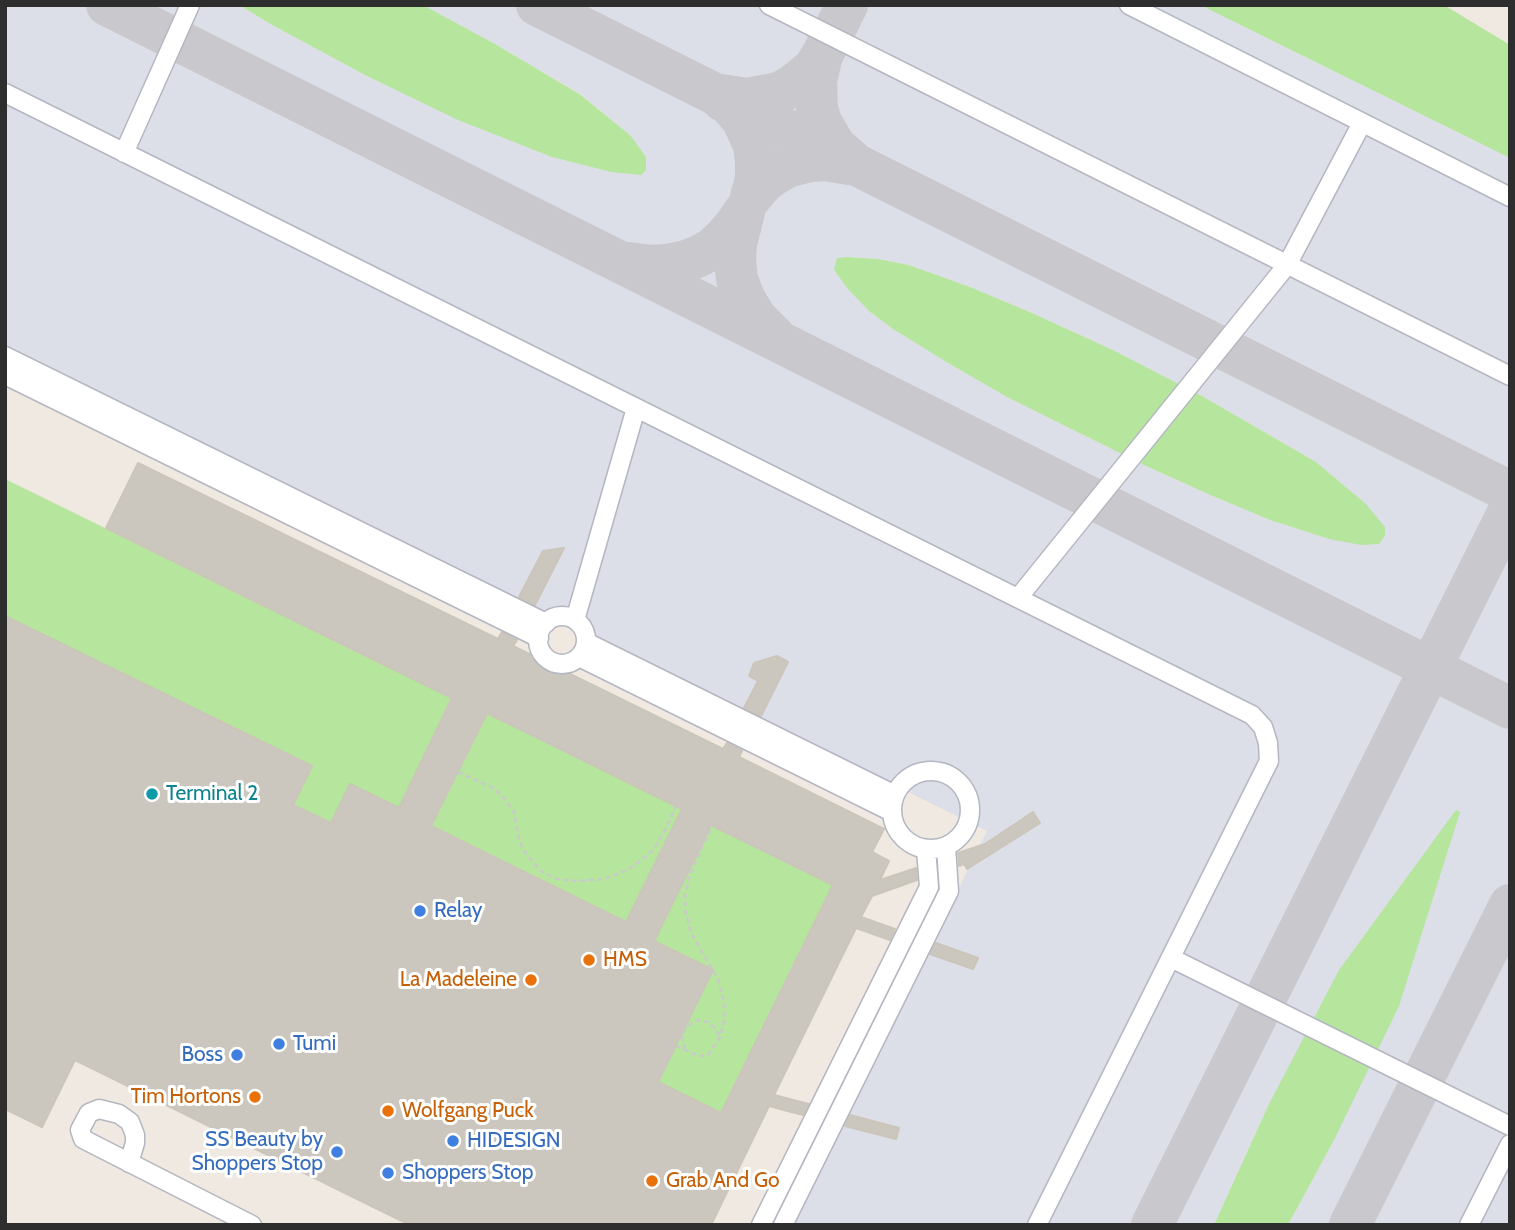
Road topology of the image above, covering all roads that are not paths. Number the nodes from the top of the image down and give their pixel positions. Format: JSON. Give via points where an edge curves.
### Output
{"nodes":[{"id":1,"x":190,"y":5,"type":"edge"},
{"id":2,"x":769,"y":5,"type":"edge"},
{"id":3,"x":1129,"y":5,"type":"edge"},
{"id":4,"x":5,"y":93,"type":"edge"},
{"id":5,"x":1362,"y":122,"type":"junction"},
{"id":6,"x":124,"y":153,"type":"junction"},
{"id":7,"x":1510,"y":197,"type":"edge"},
{"id":8,"x":1287,"y":265,"type":"junction"},
{"id":9,"x":5,"y":356,"type":"edge"},
{"id":10,"x":5,"y":375,"type":"edge"},
{"id":11,"x":1510,"y":376,"type":"edge"},
{"id":12,"x":636,"y":408,"type":"junction"},
{"id":13,"x":1018,"y":598,"type":"junction"},
{"id":14,"x":575,"y":620,"type":"junction"},
{"id":15,"x":543,"y":630,"type":"junction"},
{"id":16,"x":582,"y":650,"type":"junction"},
{"id":17,"x":894,"y":803,"type":"junction"},
{"id":18,"x":946,"y":847,"type":"junction"},
{"id":19,"x":926,"y":849,"type":"junction"},
{"id":20,"x":1171,"y":958,"type":"junction"},
{"id":21,"x":1510,"y":1126,"type":"edge"},
{"id":22,"x":1510,"y":1144,"type":"edge"},
{"id":23,"x":129,"y":1163,"type":"dead end"},
{"id":24,"x":252,"y":1225,"type":"edge"},
{"id":25,"x":761,"y":1225,"type":"edge"},
{"id":26,"x":783,"y":1225,"type":"edge"},
{"id":27,"x":1037,"y":1225,"type":"edge"},
{"id":28,"x":1469,"y":1225,"type":"edge"}],
"edges":[{"from":1,"to":6,"type":"lane"},
{"from":2,"to":8,"type":"lane"},
{"from":3,"to":5,"type":"lane"},
{"from":4,"to":6,"type":"lane"},
{"from":5,"to":7,"type":"lane"},
{"from":5,"to":8,"type":"lane"},
{"from":6,"to":12,"type":"lane"},
{"from":8,"to":11,"type":"lane"},
{"from":8,"to":13,"type":"lane"},
{"from":9,"to":15,"type":"lane"},
{"from":10,"to":15,"type":"lane"},
{"from":12,"to":13,"type":"lane"},
{"from":12,"to":14,"type":"lane"},
{"from":13,"to":20,"type":"lane","via":[[1252,715],[1263,727],[1269,761]]},
{"from":14,"to":15,"type":"lane","via":[[557,617]]},
{"from":14,"to":16,"type":"lane","via":[[583,629]]},
{"from":15,"to":16,"type":"lane","via":[[540,649],[551,661],[567,663]]},
{"from":16,"to":17,"type":"lane"},
{"from":17,"to":18,"type":"lane","via":[[903,783],[919,773],[939,772],[956,780],[967,794],[969,820],[960,836]]},
{"from":17,"to":19,"type":"lane","via":[[896,828]]},
{"from":18,"to":19,"type":"lane"},
{"from":18,"to":26,"type":"lane","via":[[949,891]]},
{"from":19,"to":25,"type":"lane","via":[[929,887]]},
{"from":20,"to":21,"type":"lane"},
{"from":20,"to":27,"type":"lane"},
{"from":22,"to":28,"type":"lane"},
{"from":23,"to":24,"type":"lane"}]}
